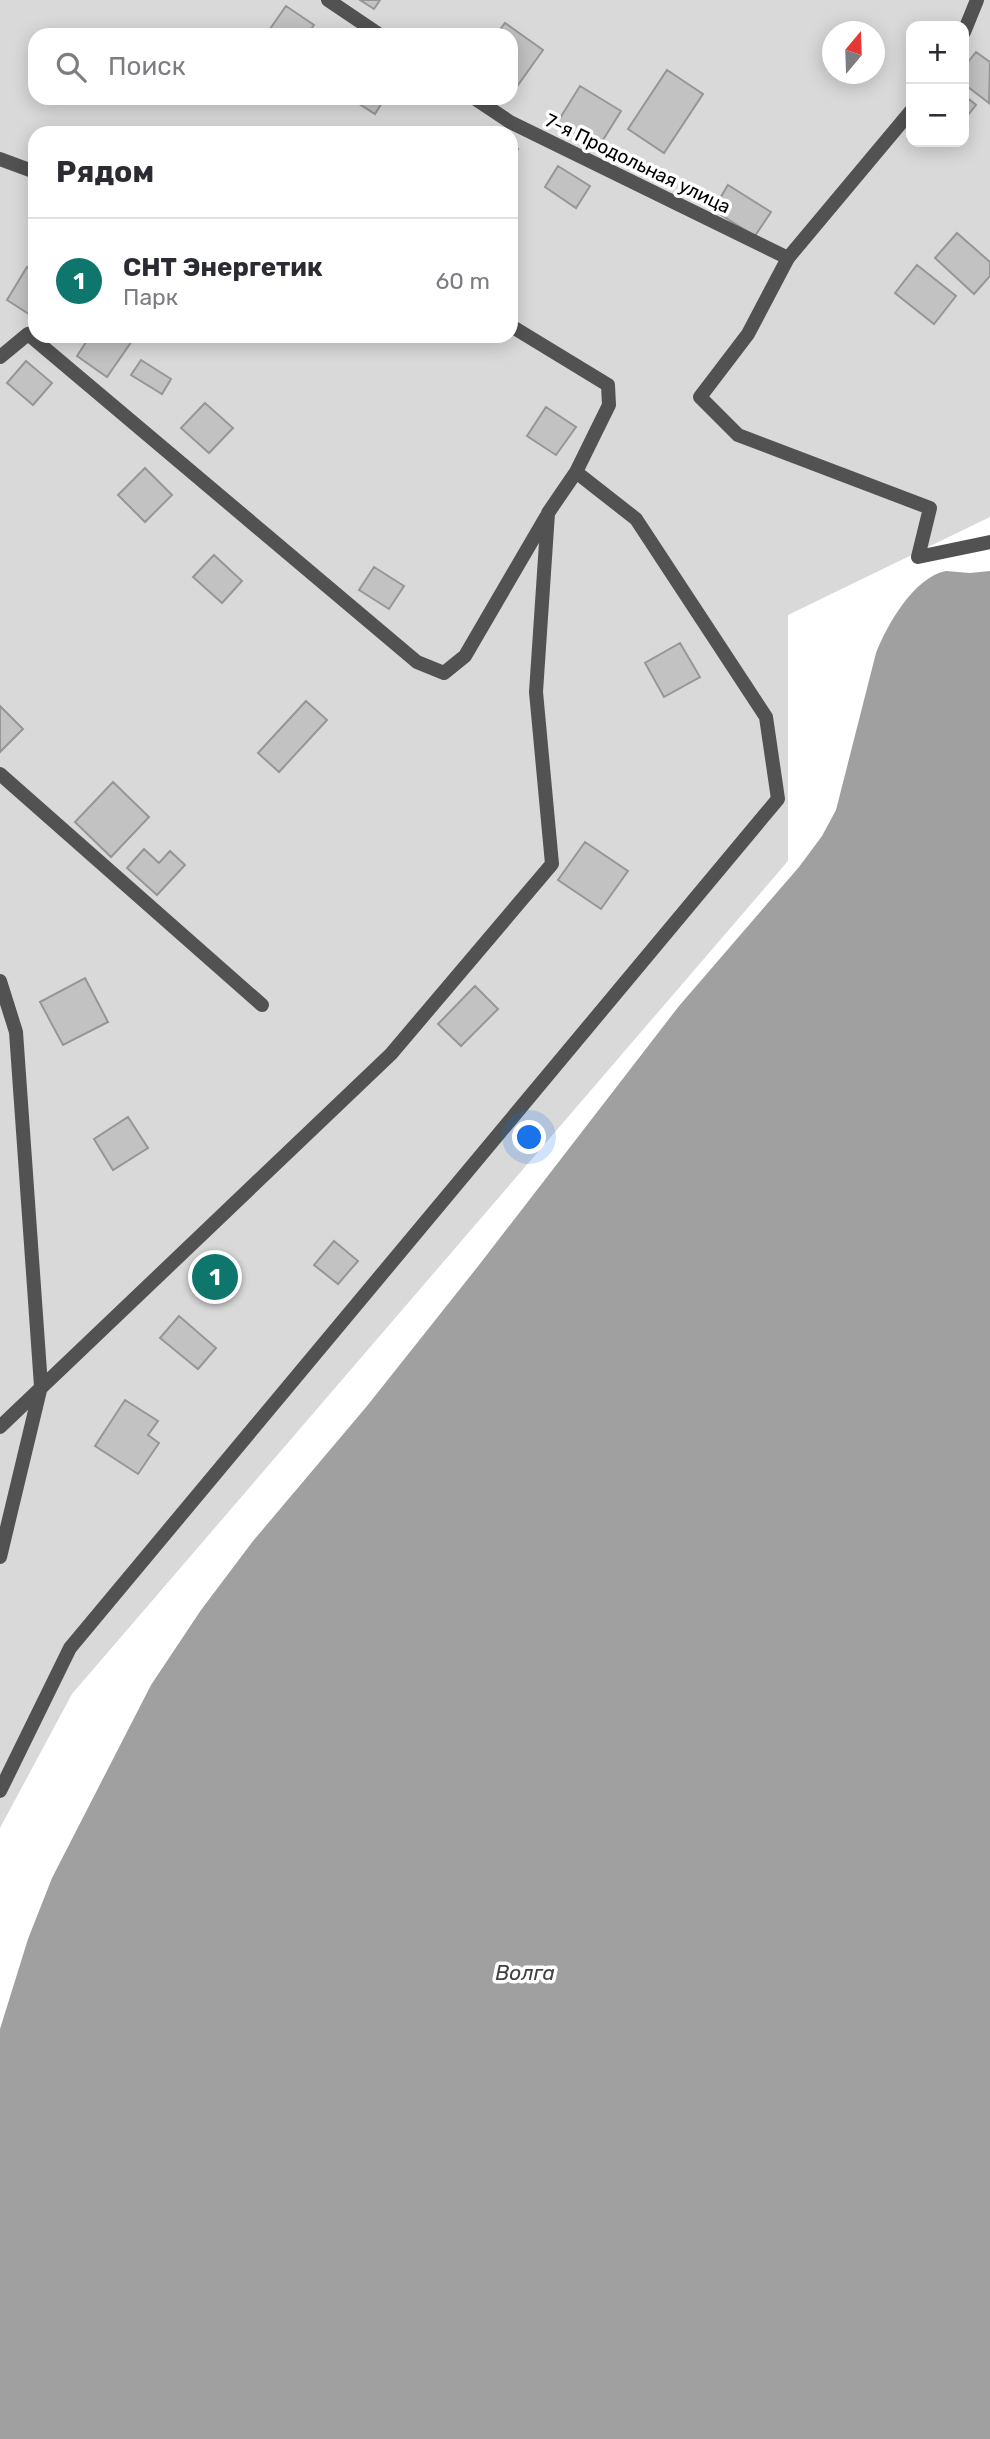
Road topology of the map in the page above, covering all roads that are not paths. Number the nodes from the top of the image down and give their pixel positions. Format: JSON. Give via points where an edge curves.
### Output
{"nodes":[{"id":1,"x":328,"y":0,"type":"edge"},
{"id":2,"x":977,"y":0,"type":"edge"},
{"id":3,"x":968,"y":21,"type":"edge"},
{"id":4,"x":370,"y":28,"type":"edge"},
{"id":5,"x":484,"y":105,"type":"edge"},
{"id":6,"x":906,"y":117,"type":"edge"},
{"id":7,"x":0,"y":159,"type":"edge"},
{"id":8,"x":28,"y":169,"type":"edge"},
{"id":9,"x":788,"y":258,"type":"junction"},
{"id":10,"x":518,"y":330,"type":"edge"},
{"id":11,"x":28,"y":334,"type":"edge"},
{"id":12,"x":39,"y":343,"type":"edge"},
{"id":13,"x":0,"y":357,"type":"edge"},
{"id":14,"x":576,"y":472,"type":"junction"},
{"id":15,"x":548,"y":513,"type":"junction"},
{"id":16,"x":990,"y":542,"type":"edge"},
{"id":17,"x":0,"y":774,"type":"edge"},
{"id":18,"x":0,"y":981,"type":"edge"},
{"id":19,"x":262,"y":1005,"type":"dead end"},
{"id":20,"x":41,"y":1386,"type":"junction"},
{"id":21,"x":0,"y":1427,"type":"edge"},
{"id":22,"x":0,"y":1557,"type":"edge"},
{"id":23,"x":0,"y":1791,"type":"edge"}],
"edges":[{"from":1,"to":4,"type":"street"},
{"from":2,"to":3,"type":"street"},
{"from":5,"to":9,"type":"street","name":"7-я Продольная улица","via":[[510,122]]},
{"from":6,"to":9,"type":"street"},
{"from":7,"to":8,"type":"street"},
{"from":9,"to":16,"type":"street","via":[[748,334],[700,397],[738,435],[930,508],[918,557]]},
{"from":10,"to":14,"type":"street","via":[[608,385],[608,405]]},
{"from":11,"to":13,"type":"street"},
{"from":12,"to":15,"type":"street","via":[[417,662],[444,673],[465,656]]},
{"from":14,"to":15,"type":"street"},
{"from":14,"to":23,"type":"street","via":[[636,519],[766,717],[778,799],[70,1648]]},
{"from":15,"to":20,"type":"street","via":[[536,692],[552,864],[391,1054]]},
{"from":17,"to":19,"type":"street"},
{"from":18,"to":20,"type":"street","via":[[16,1032]]},
{"from":20,"to":21,"type":"street"},
{"from":20,"to":22,"type":"street"}]}
